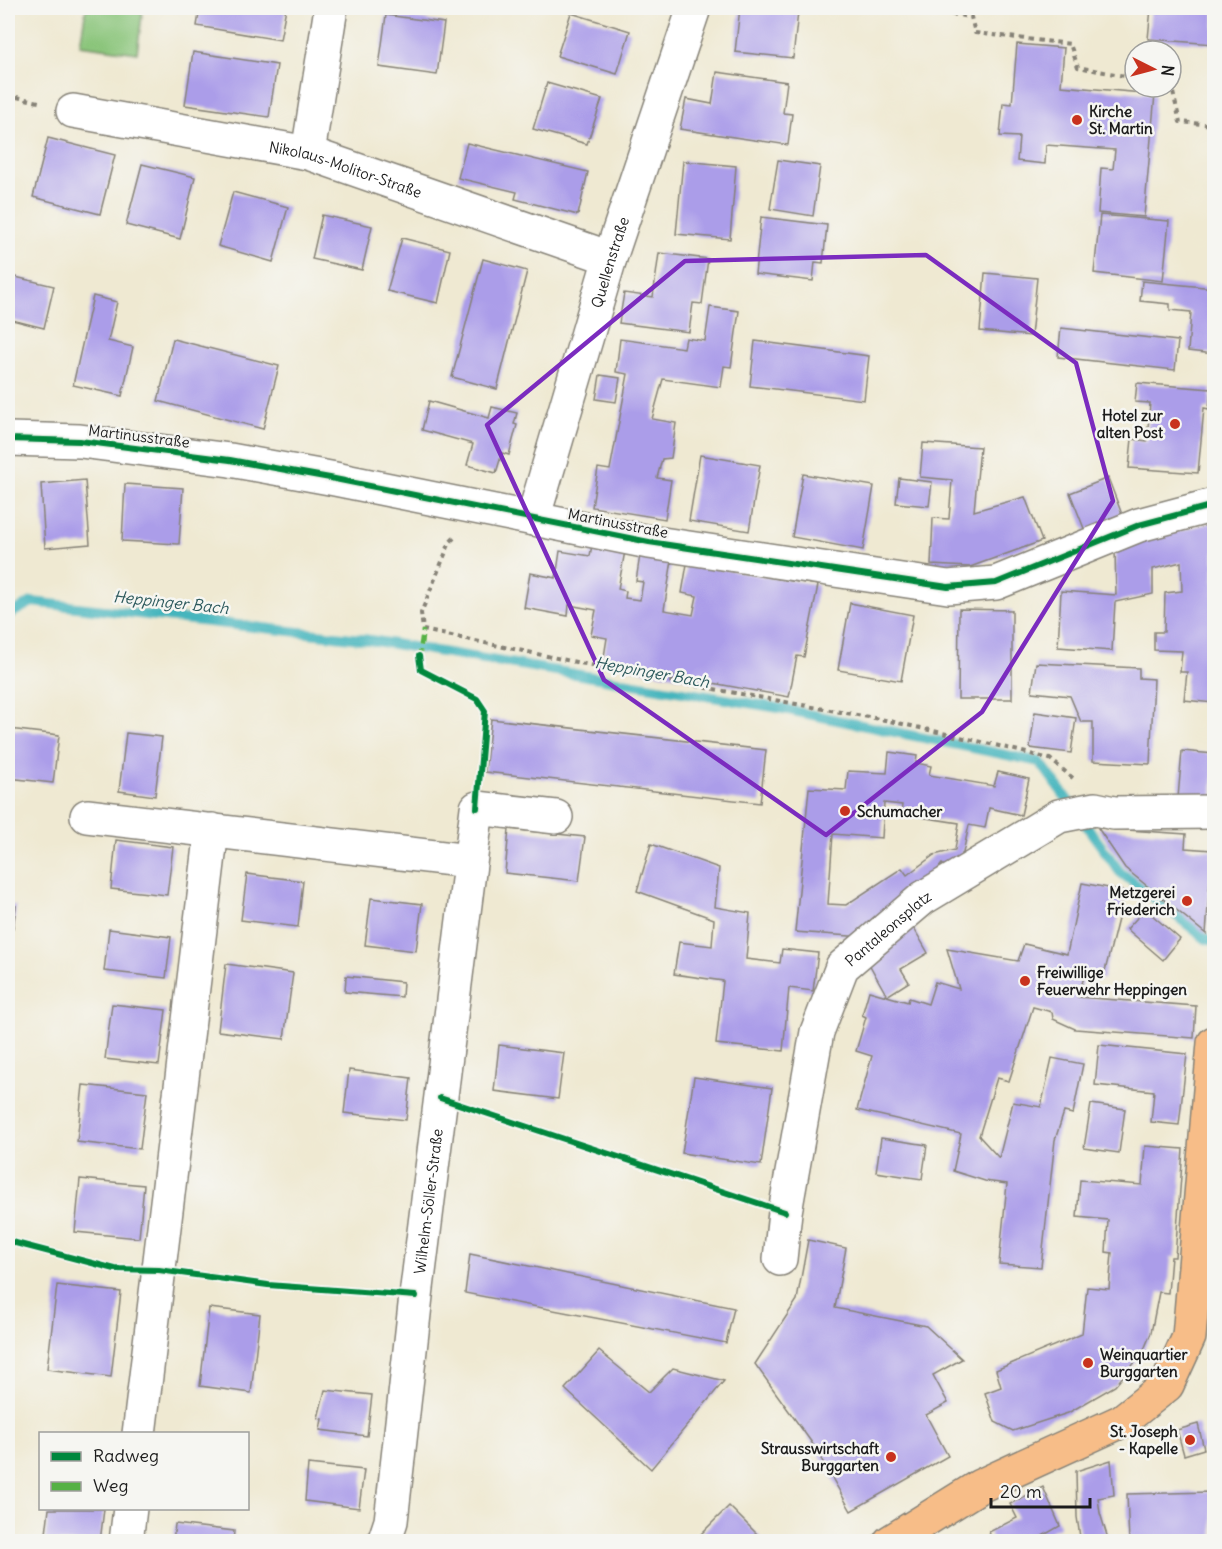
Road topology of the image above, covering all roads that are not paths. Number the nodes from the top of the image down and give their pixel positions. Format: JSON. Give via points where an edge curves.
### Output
{"nodes":[{"id":1,"x":331,"y":8,"type":"edge"},
{"id":2,"x":694,"y":8,"type":"edge"},
{"id":3,"x":73,"y":111,"type":"dead end"},
{"id":4,"x":308,"y":153,"type":"junction"},
{"id":5,"x":610,"y":258,"type":"junction"},
{"id":6,"x":8,"y":439,"type":"edge"},
{"id":7,"x":1215,"y":505,"type":"edge"},
{"id":8,"x":533,"y":519,"type":"junction"},
{"id":9,"x":1215,"y":812,"type":"edge"},
{"id":10,"x":87,"y":816,"type":"dead end"},
{"id":11,"x":556,"y":817,"type":"dead end"},
{"id":12,"x":212,"y":830,"type":"junction"},
{"id":13,"x":469,"y":861,"type":"junction"},
{"id":14,"x":1215,"y":1043,"type":"edge"},
{"id":15,"x":780,"y":1259,"type":"dead end"},
{"id":16,"x":139,"y":1432,"type":"edge"},
{"id":17,"x":130,"y":1510,"type":"edge"},
{"id":18,"x":126,"y":1542,"type":"edge"},
{"id":19,"x":384,"y":1542,"type":"edge"},
{"id":20,"x":890,"y":1542,"type":"edge"}],
"edges":[{"from":1,"to":4,"type":"street"},
{"from":2,"to":5,"type":"street","name":"Quellenstraße"},
{"from":3,"to":4,"type":"street","name":"Nikolaus-Molitor-Straße"},
{"from":4,"to":5,"type":"street","name":"Nikolaus-Molitor-Straße"},
{"from":5,"to":8,"type":"street","name":"Quellenstraße"},
{"from":6,"to":8,"type":"street","name":"Martinusstraße","via":[[80,441],[230,460]]},
{"from":7,"to":8,"type":"street","name":"Martinusstraße","via":[[1139,525],[996,583],[948,587],[649,542]]},
{"from":9,"to":15,"type":"street","name":"Pantaleonsplatz","via":[[1104,811],[1059,816],[923,898],[842,967],[817,1032]]},
{"from":10,"to":12,"type":"street"},
{"from":11,"to":13,"type":"street","name":"Wilhelm-Söller-Straße","via":[[477,808]]},
{"from":12,"to":13,"type":"street"},
{"from":12,"to":16,"type":"street"},
{"from":13,"to":19,"type":"street","name":"Wilhelm-Söller-Straße","via":[[391,1521]]},
{"from":14,"to":20,"type":"main road","via":[[1189,1337],[1167,1385],[1122,1421],[981,1486]]},
{"from":17,"to":18,"type":"street"}]}
